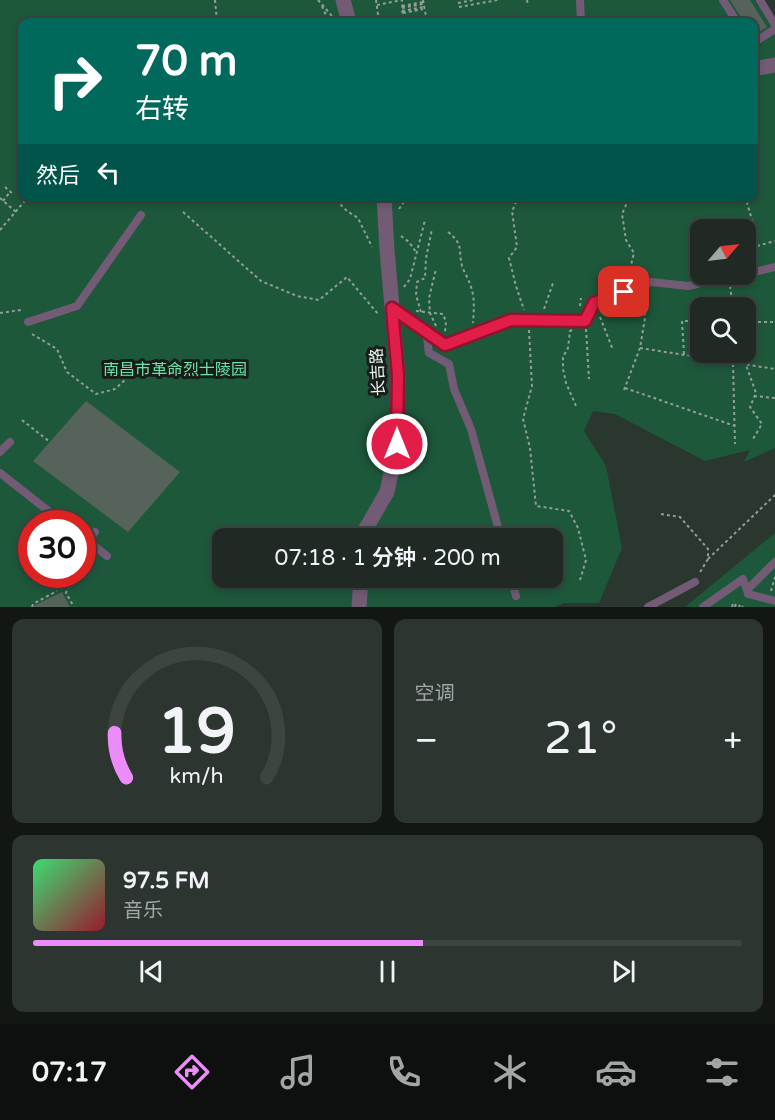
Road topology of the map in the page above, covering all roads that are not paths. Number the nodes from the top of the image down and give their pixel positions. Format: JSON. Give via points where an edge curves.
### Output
{"nodes":[{"id":1,"x":343,"y":0,"type":"edge"},
{"id":2,"x":580,"y":0,"type":"edge"},
{"id":3,"x":723,"y":0,"type":"edge"},
{"id":4,"x":760,"y":0,"type":"edge"},
{"id":5,"x":348,"y":18,"type":"edge"},
{"id":6,"x":581,"y":18,"type":"edge"},
{"id":7,"x":734,"y":18,"type":"edge"},
{"id":8,"x":775,"y":25,"type":"edge"},
{"id":9,"x":775,"y":29,"type":"edge"},
{"id":10,"x":758,"y":40,"type":"edge"},
{"id":11,"x":775,"y":65,"type":"edge"},
{"id":12,"x":758,"y":68,"type":"edge"},
{"id":13,"x":385,"y":201,"type":"edge"},
{"id":14,"x":141,"y":215,"type":"dead end"},
{"id":15,"x":775,"y":267,"type":"edge"},
{"id":16,"x":756,"y":271,"type":"edge"},
{"id":17,"x":693,"y":285,"type":"edge"},
{"id":18,"x":395,"y":301,"type":"junction"},
{"id":19,"x":28,"y":322,"type":"dead end"},
{"id":20,"x":426,"y":331,"type":"junction"},
{"id":21,"x":10,"y":442,"type":"dead end"},
{"id":22,"x":0,"y":452,"type":"edge"},
{"id":23,"x":0,"y":473,"type":"edge"},
{"id":24,"x":46,"y":510,"type":"edge"},
{"id":25,"x":366,"y":528,"type":"edge"},
{"id":26,"x":498,"y":528,"type":"edge"},
{"id":27,"x":96,"y":547,"type":"edge"},
{"id":28,"x":107,"y":556,"type":"dead end"},
{"id":29,"x":775,"y":562,"type":"edge"},
{"id":30,"x":695,"y":582,"type":"road end"},
{"id":31,"x":360,"y":588,"type":"edge"},
{"id":32,"x":514,"y":588,"type":"edge"},
{"id":33,"x":747,"y":590,"type":"junction"},
{"id":34,"x":516,"y":596,"type":"dead end"},
{"id":35,"x":772,"y":600,"type":"edge"},
{"id":36,"x":359,"y":607,"type":"edge"},
{"id":37,"x":648,"y":607,"type":"edge"},
{"id":38,"x":703,"y":607,"type":"edge"}],
"edges":[{"from":1,"to":5,"type":"street"},
{"from":2,"to":6,"type":"lane"},
{"from":3,"to":7,"type":"lane"},
{"from":4,"to":8,"type":"lane"},
{"from":9,"to":10,"type":"lane"},
{"from":11,"to":12,"type":"street"},
{"from":13,"to":18,"type":"street","name":"长吉路"},
{"from":14,"to":19,"type":"lane","via":[[77,306]]},
{"from":15,"to":16,"type":"lane"},
{"from":17,"to":20,"type":"lane","via":[[651,282],[594,303],[582,321],[511,320],[445,345]]},
{"from":18,"to":20,"type":"lane"},
{"from":18,"to":25,"type":"street","name":"长吉路","via":[[397,444],[387,492]]},
{"from":20,"to":26,"type":"lane","via":[[429,353],[449,364]]},
{"from":21,"to":22,"type":"lane"},
{"from":23,"to":24,"type":"lane"},
{"from":27,"to":28,"type":"lane"},
{"from":29,"to":33,"type":"lane"},
{"from":30,"to":37,"type":"lane"},
{"from":31,"to":36,"type":"street"},
{"from":32,"to":34,"type":"lane"},
{"from":33,"to":35,"type":"lane","via":[[748,594]]},
{"from":33,"to":38,"type":"lane","via":[[743,579]]}]}
